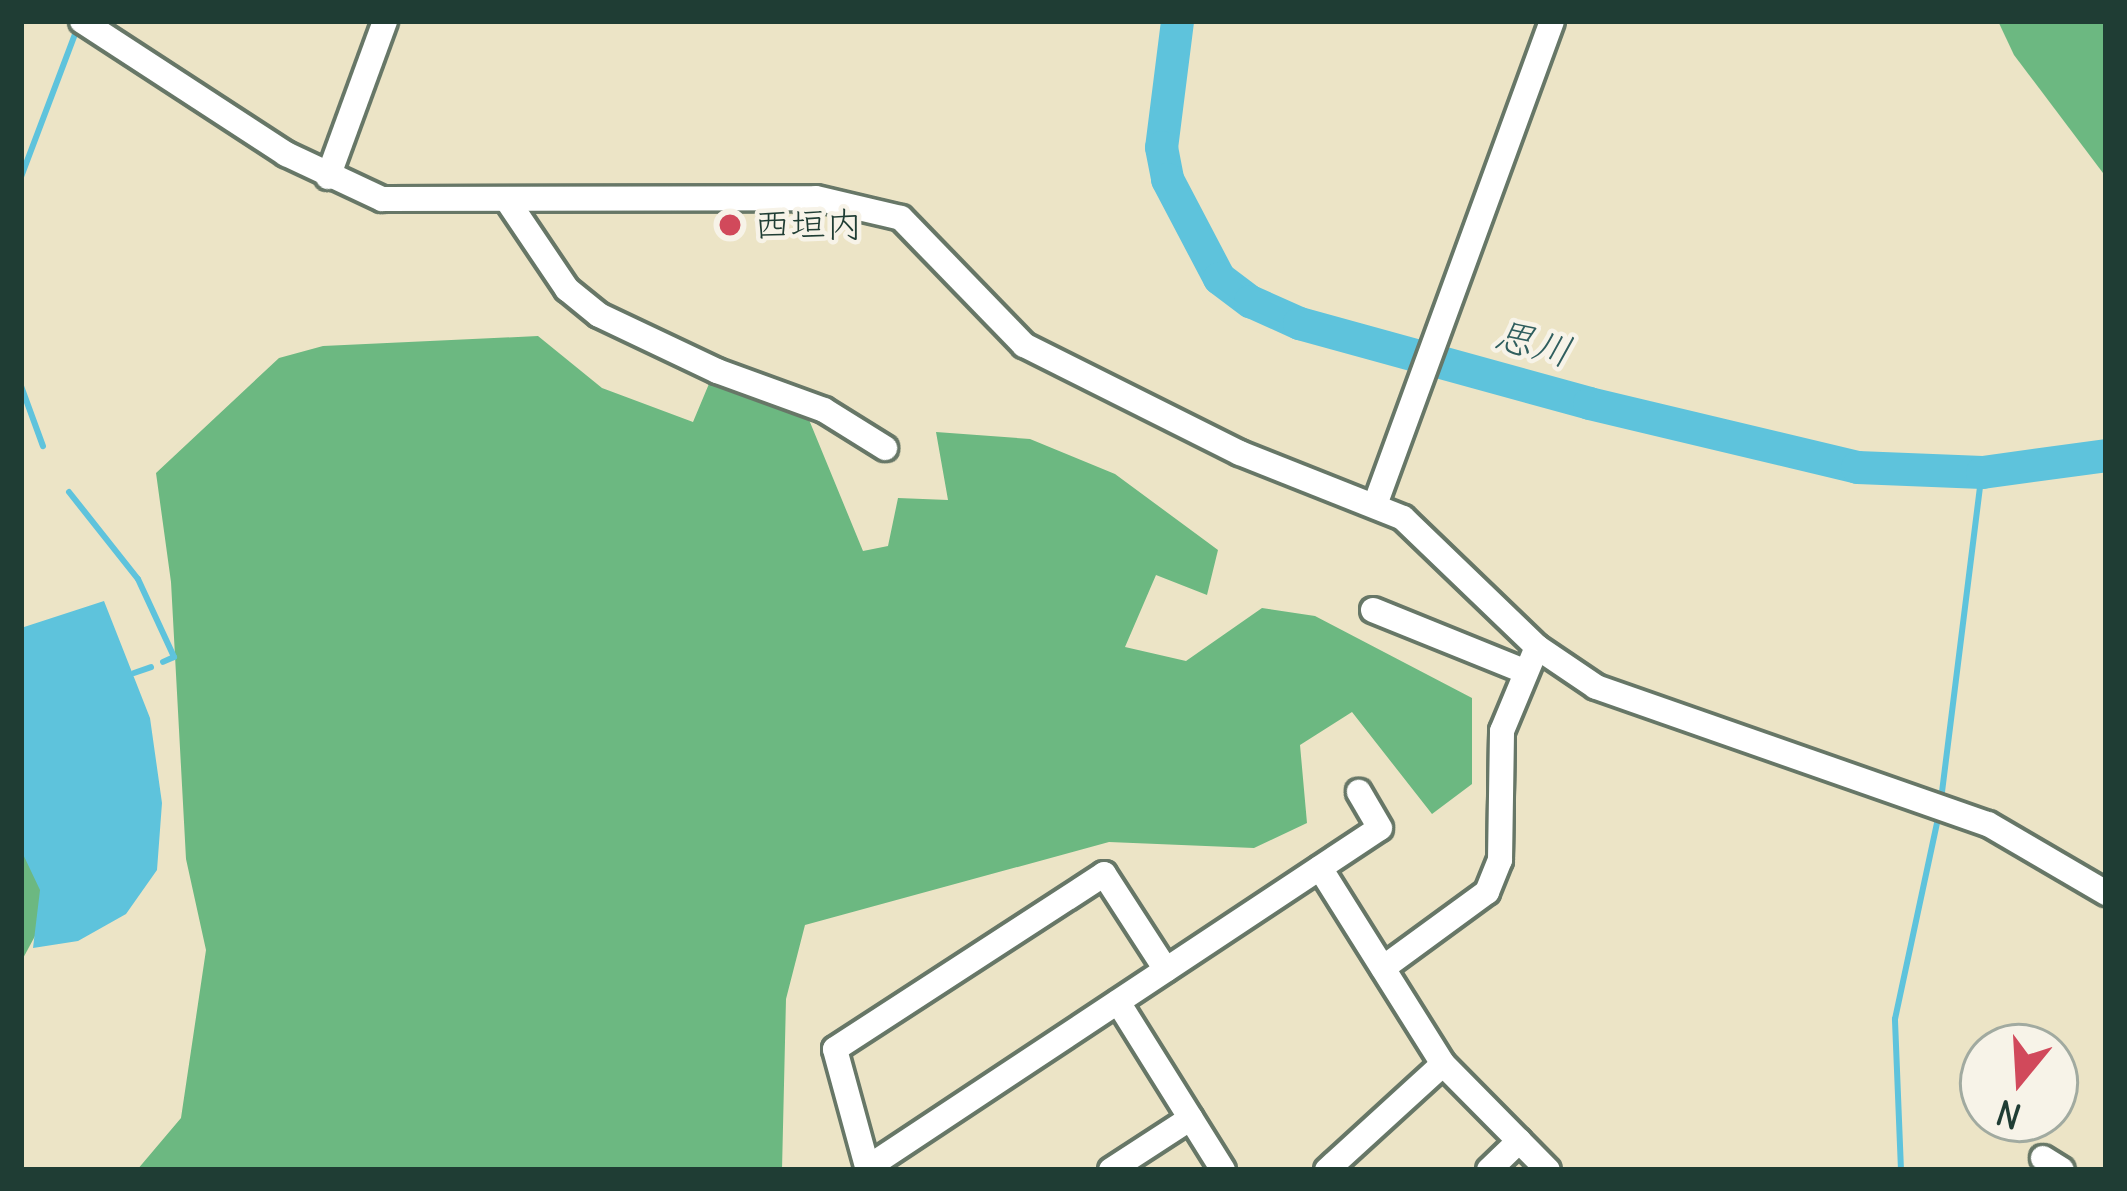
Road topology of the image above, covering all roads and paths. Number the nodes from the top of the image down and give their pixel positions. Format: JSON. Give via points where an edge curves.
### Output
{"nodes":[{"id":1,"x":82,"y":21,"type":"edge"},
{"id":2,"x":386,"y":21,"type":"edge"},
{"id":3,"x":1552,"y":21,"type":"edge"},
{"id":4,"x":328,"y":176,"type":"junction"},
{"id":5,"x":509,"y":203,"type":"junction"},
{"id":6,"x":885,"y":448,"type":"dead end"},
{"id":7,"x":1375,"y":505,"type":"junction"},
{"id":8,"x":1373,"y":610,"type":"dead end"},
{"id":9,"x":1537,"y":647,"type":"junction"},
{"id":10,"x":1524,"y":671,"type":"junction"},
{"id":11,"x":1359,"y":792,"type":"dead end"},
{"id":12,"x":1320,"y":868,"type":"junction"},
{"id":13,"x":2106,"y":893,"type":"edge"},
{"id":14,"x":1383,"y":968,"type":"junction"},
{"id":15,"x":1166,"y":970,"type":"junction"},
{"id":16,"x":1118,"y":1002,"type":"junction"},
{"id":17,"x":1443,"y":1064,"type":"junction"},
{"id":18,"x":1191,"y":1118,"type":"junction"},
{"id":19,"x":1520,"y":1141,"type":"junction"},
{"id":20,"x":868,"y":1169,"type":"edge"},
{"id":21,"x":1111,"y":1170,"type":"edge"},
{"id":22,"x":1223,"y":1170,"type":"edge"},
{"id":23,"x":1327,"y":1170,"type":"edge"},
{"id":24,"x":1489,"y":1170,"type":"edge"},
{"id":25,"x":1548,"y":1170,"type":"edge"}],
"edges":[{"from":1,"to":4,"type":"street"},
{"from":2,"to":4,"type":"street"},
{"from":3,"to":7,"type":"street"},
{"from":4,"to":5,"type":"street","via":[[382,199]]},
{"from":5,"to":6,"type":"street","via":[[567,289],[599,315],[824,410]]},
{"from":5,"to":7,"type":"street","via":[[862,204],[901,218],[1024,345],[1068,372]]},
{"from":7,"to":9,"type":"street","via":[[1430,540]]},
{"from":8,"to":10,"type":"street"},
{"from":9,"to":10,"type":"street"},
{"from":9,"to":13,"type":"street","via":[[1613,693],[1988,824]]},
{"from":10,"to":14,"type":"street","via":[[1502,731],[1500,860],[1487,892]]},
{"from":11,"to":12,"type":"street","via":[[1381,828]]},
{"from":12,"to":14,"type":"street"},
{"from":12,"to":15,"type":"street"},
{"from":14,"to":17,"type":"street"},
{"from":15,"to":16,"type":"street"},
{"from":15,"to":20,"type":"street","via":[[1104,874],[835,1049]]},
{"from":16,"to":18,"type":"street"},
{"from":16,"to":20,"type":"street"},
{"from":17,"to":19,"type":"street"},
{"from":17,"to":23,"type":"street"},
{"from":18,"to":21,"type":"street"},
{"from":18,"to":22,"type":"street"},
{"from":19,"to":24,"type":"street"},
{"from":19,"to":25,"type":"street"}]}
